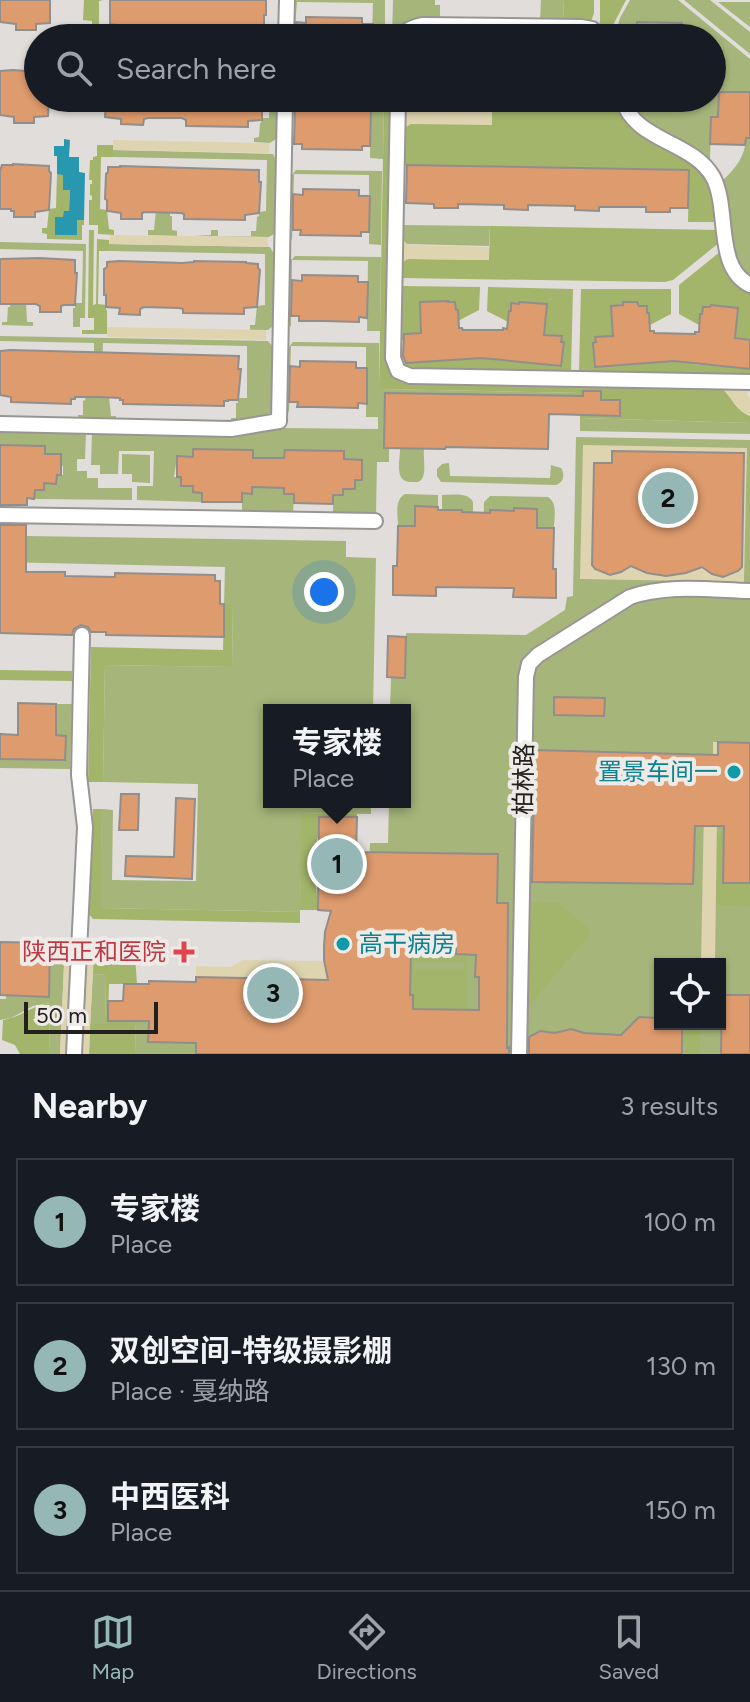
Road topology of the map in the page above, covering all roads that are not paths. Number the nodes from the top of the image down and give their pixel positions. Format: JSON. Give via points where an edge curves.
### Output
{"nodes":[{"id":1,"x":287,"y":0,"type":"edge"},
{"id":2,"x":286,"y":24,"type":"edge"},
{"id":3,"x":285,"y":112,"type":"edge"},
{"id":4,"x":398,"y":112,"type":"edge"},
{"id":5,"x":627,"y":112,"type":"edge"},
{"id":6,"x":750,"y":285,"type":"edge"},
{"id":7,"x":750,"y":382,"type":"edge"},
{"id":8,"x":0,"y":424,"type":"edge"},
{"id":9,"x":0,"y":515,"type":"edge"},
{"id":10,"x":375,"y":521,"type":"dead end"},
{"id":11,"x":750,"y":591,"type":"edge"},
{"id":12,"x":82,"y":635,"type":"dead end"},
{"id":13,"x":74,"y":1054,"type":"edge"},
{"id":14,"x":519,"y":1054,"type":"edge"}],
"edges":[{"from":1,"to":2,"type":"street"},
{"from":3,"to":8,"type":"street","via":[[279,421],[231,429]]},
{"from":4,"to":7,"type":"street","via":[[393,358],[398,371],[410,376]]},
{"from":5,"to":6,"type":"street","via":[[643,128],[694,156],[712,175],[731,266]]},
{"from":9,"to":10,"type":"street"},
{"from":11,"to":14,"type":"street","name":"柏林路","via":[[642,593],[529,664]]},
{"from":12,"to":13,"type":"street","via":[[79,775],[85,827]]}]}
